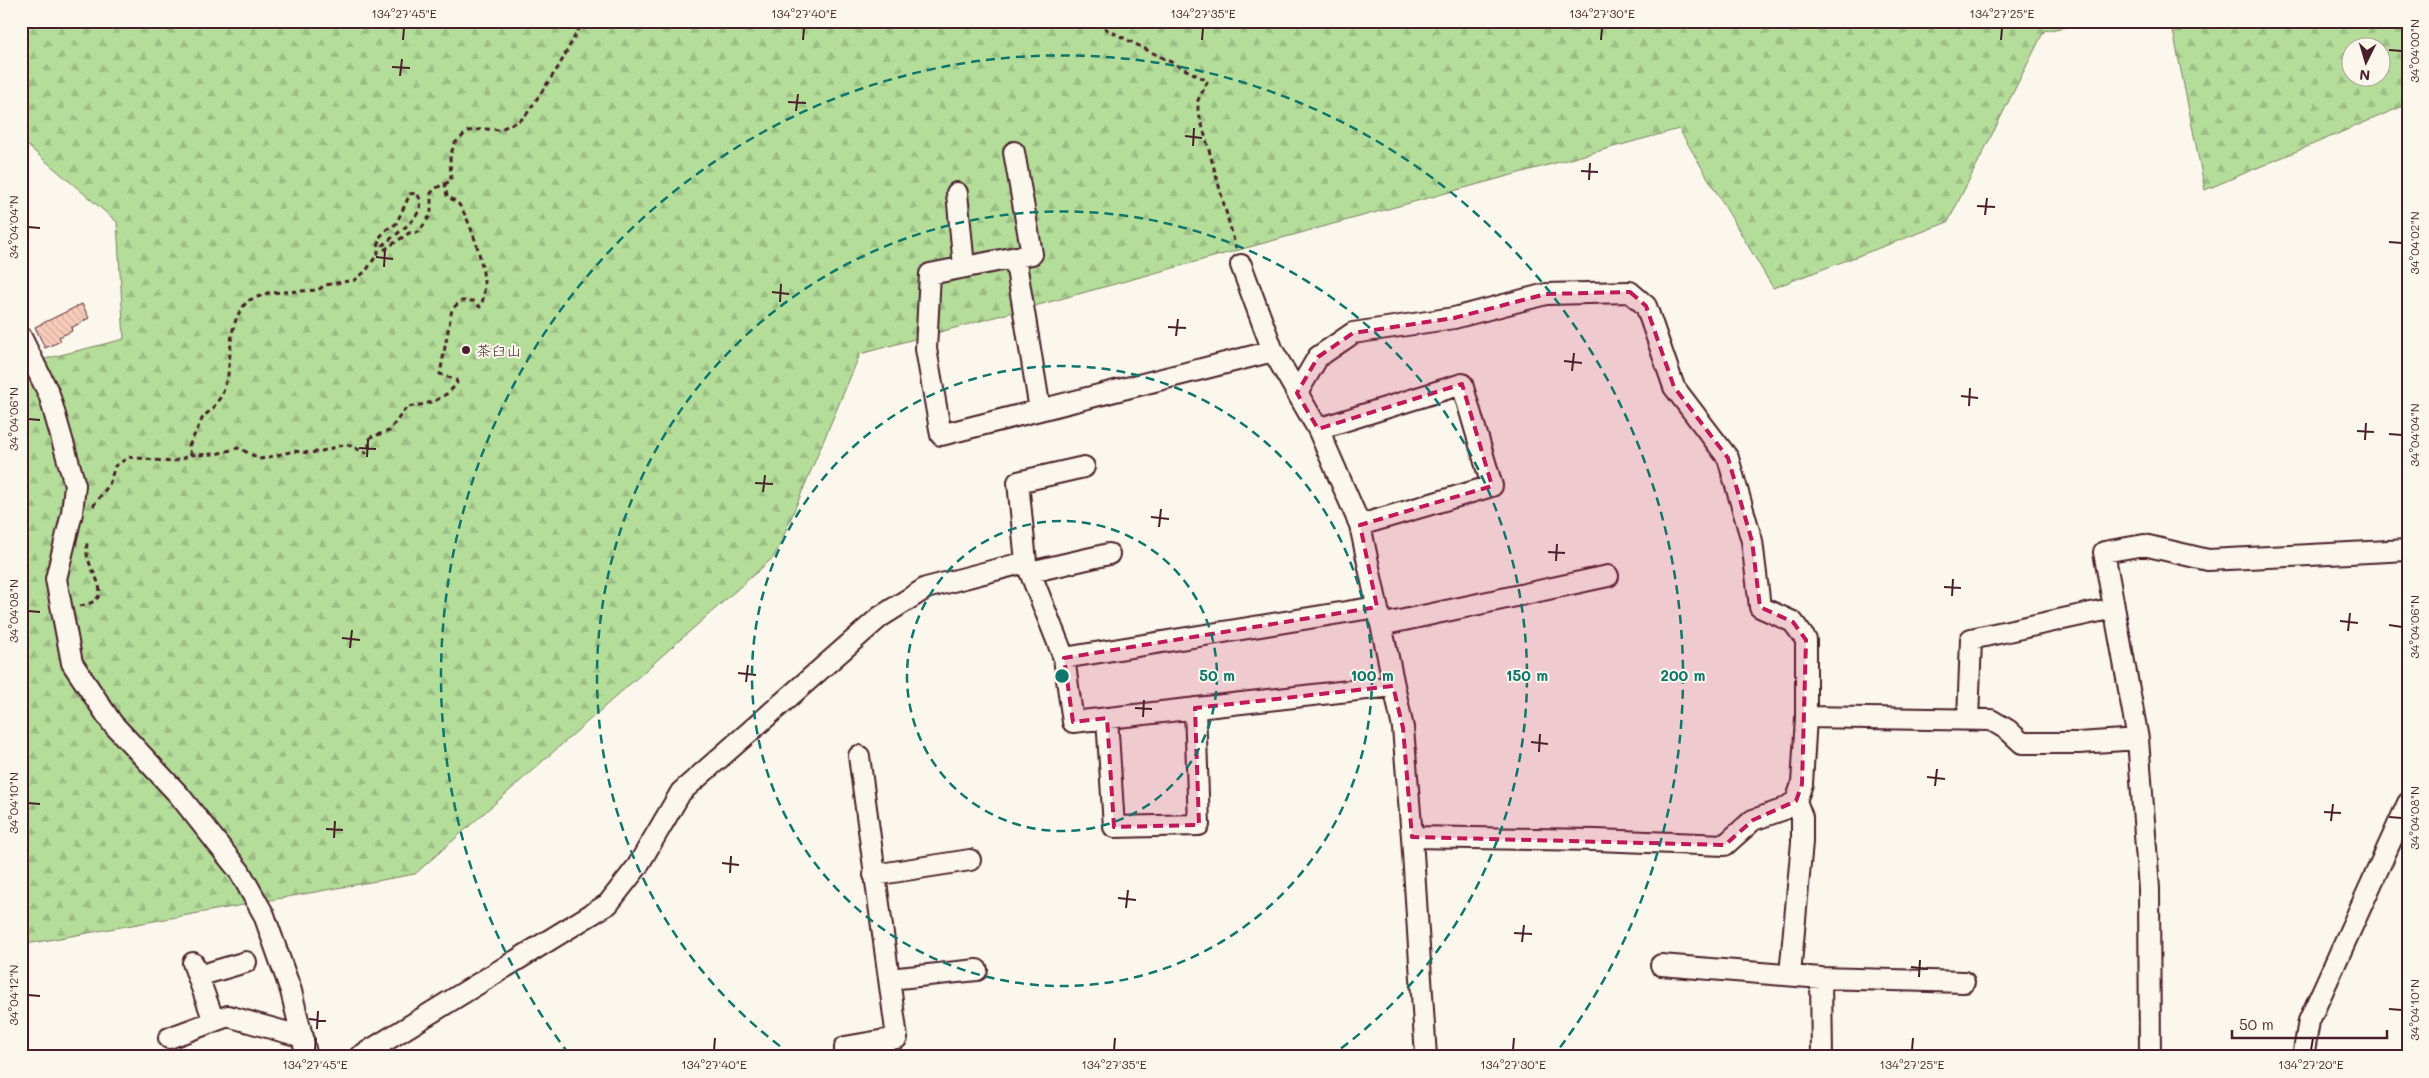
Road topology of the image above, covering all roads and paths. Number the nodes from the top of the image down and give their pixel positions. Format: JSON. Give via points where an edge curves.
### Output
{"nodes":[{"id":1,"x":583,"y":21,"type":"edge"},
{"id":2,"x":1098,"y":21,"type":"edge"},
{"id":3,"x":1014,"y":152,"type":"dead end"},
{"id":4,"x":445,"y":184,"type":"junction"},
{"id":5,"x":957,"y":193,"type":"dead end"},
{"id":6,"x":1015,"y":258,"type":"junction"},
{"id":7,"x":1241,"y":265,"type":"joint"},
{"id":8,"x":964,"y":267,"type":"junction"},
{"id":9,"x":21,"y":337,"type":"edge"},
{"id":10,"x":1272,"y":351,"type":"junction"},
{"id":11,"x":1297,"y":393,"type":"junction"},
{"id":12,"x":1040,"y":410,"type":"junction"},
{"id":13,"x":1318,"y":429,"type":"junction"},
{"id":14,"x":191,"y":455,"type":"junction"},
{"id":15,"x":1084,"y":467,"type":"dead end"},
{"id":16,"x":91,"y":515,"type":"dead end"},
{"id":17,"x":1360,"y":525,"type":"junction"},
{"id":18,"x":88,"y":539,"type":"dead end"},
{"id":19,"x":2408,"y":550,"type":"edge"},
{"id":20,"x":1109,"y":554,"type":"dead end"},
{"id":21,"x":1028,"y":567,"type":"junction"},
{"id":22,"x":1608,"y":576,"type":"dead end"},
{"id":23,"x":2114,"y":608,"type":"junction"},
{"id":24,"x":62,"y":609,"type":"junction"},
{"id":25,"x":1379,"y":616,"type":"junction"},
{"id":26,"x":1064,"y":658,"type":"junction"},
{"id":27,"x":1393,"y":686,"type":"junction"},
{"id":28,"x":1195,"y":708,"type":"junction"},
{"id":29,"x":1806,"y":717,"type":"junction"},
{"id":30,"x":1107,"y":718,"type":"junction"},
{"id":31,"x":1968,"y":720,"type":"junction"},
{"id":32,"x":2138,"y":740,"type":"junction"},
{"id":33,"x":859,"y":756,"type":"dead end"},
{"id":34,"x":1796,"y":801,"type":"junction"},
{"id":35,"x":2408,"y":802,"type":"edge"},
{"id":36,"x":1412,"y":837,"type":"junction"},
{"id":37,"x":970,"y":860,"type":"dead end"},
{"id":38,"x":874,"y":874,"type":"junction"},
{"id":39,"x":246,"y":962,"type":"dead end"},
{"id":40,"x":1661,"y":965,"type":"dead end"},
{"id":41,"x":977,"y":970,"type":"dead end"},
{"id":42,"x":1790,"y":975,"type":"junction"},
{"id":43,"x":1821,"y":978,"type":"junction"},
{"id":44,"x":889,"y":979,"type":"junction"},
{"id":45,"x":1964,"y":982,"type":"dead end"},
{"id":46,"x":214,"y":1021,"type":"junction"},
{"id":47,"x":303,"y":1037,"type":"junction"},
{"id":48,"x":169,"y":1038,"type":"dead end"},
{"id":49,"x":307,"y":1057,"type":"edge"},
{"id":50,"x":359,"y":1057,"type":"edge"},
{"id":51,"x":845,"y":1057,"type":"edge"},
{"id":52,"x":1426,"y":1057,"type":"edge"},
{"id":53,"x":1822,"y":1057,"type":"edge"},
{"id":54,"x":2150,"y":1057,"type":"edge"},
{"id":55,"x":2303,"y":1057,"type":"edge"}],
"edges":[{"from":1,"to":4,"type":"path","via":[[559,66],[524,118],[499,130],[468,131],[455,143],[450,156],[452,180]]},
{"from":2,"to":7,"type":"path","via":[[1106,29],[1208,81],[1198,100],[1198,110]]},
{"from":3,"to":6,"type":"street","via":[[1032,254]]},
{"from":4,"to":14,"type":"path","via":[[447,196],[459,204],[463,213],[477,248],[485,282],[484,300],[480,307],[473,300],[461,301],[452,309],[440,374],[456,380],[453,389],[431,404],[407,407],[389,431],[369,440],[366,453],[346,444],[322,451],[294,451],[261,459],[238,448],[216,454]]},
{"from":4,"to":14,"type":"path","via":[[431,193],[431,214],[419,232],[410,233],[384,250],[383,245],[414,218],[420,207],[419,196],[410,194],[396,224],[386,229],[380,238],[378,253],[366,271],[355,280],[325,284],[318,290],[268,293],[248,301],[237,316],[232,333],[228,376],[222,395],[203,417],[189,446]]},
{"from":5,"to":8,"type":"street"},
{"from":6,"to":8,"type":"street"},
{"from":6,"to":12,"type":"street"},
{"from":7,"to":10,"type":"street"},
{"from":8,"to":12,"type":"street","via":[[930,274],[926,349],[941,436]]},
{"from":9,"to":24,"type":"street","via":[[49,394],[75,485],[72,513],[56,579]]},
{"from":10,"to":11,"type":"street"},
{"from":10,"to":12,"type":"street"},
{"from":11,"to":13,"type":"street"},
{"from":11,"to":29,"type":"street","via":[[1318,357],[1354,333],[1454,318],[1546,294],[1630,292],[1646,306],[1674,387],[1728,458],[1752,541],[1760,607],[1793,622],[1806,640]]},
{"from":13,"to":17,"type":"street"},
{"from":13,"to":17,"type":"street","via":[[1462,384],[1492,486]]},
{"from":14,"to":16,"type":"path","via":[[172,462],[130,457],[115,466]]},
{"from":15,"to":21,"type":"street","via":[[1018,482]]},
{"from":17,"to":25,"type":"street"},
{"from":18,"to":24,"type":"path","via":[[87,555],[98,581],[98,599]]},
{"from":19,"to":23,"type":"street","via":[[2208,560],[2144,545],[2104,552]]},
{"from":20,"to":21,"type":"street"},
{"from":21,"to":26,"type":"street"},
{"from":21,"to":50,"type":"street","via":[[926,588],[880,617],[681,792],[637,867],[608,904]]},
{"from":22,"to":25,"type":"street"},
{"from":23,"to":31,"type":"street","via":[[1971,639]]},
{"from":23,"to":32,"type":"street"},
{"from":24,"to":47,"type":"street","via":[[72,663],[112,723],[179,795],[240,872],[264,915]]},
{"from":25,"to":26,"type":"street"},
{"from":25,"to":27,"type":"street"},
{"from":26,"to":30,"type":"street","via":[[1073,722]]},
{"from":27,"to":28,"type":"street"},
{"from":27,"to":36,"type":"street","via":[[1403,728]]},
{"from":28,"to":30,"type":"street"},
{"from":28,"to":30,"type":"street","via":[[1199,825],[1114,827]]},
{"from":29,"to":31,"type":"street"},
{"from":29,"to":34,"type":"street","via":[[1802,784]]},
{"from":31,"to":32,"type":"street","via":[[1991,720],[2022,743]]},
{"from":32,"to":54,"type":"street","via":[[2149,889]]},
{"from":33,"to":38,"type":"street"},
{"from":34,"to":36,"type":"street","via":[[1753,820],[1725,845]]},
{"from":34,"to":42,"type":"street","via":[[1802,817],[1802,842]]},
{"from":35,"to":55,"type":"street","via":[[2309,1022]]},
{"from":36,"to":52,"type":"street"},
{"from":37,"to":38,"type":"street"},
{"from":38,"to":44,"type":"street"},
{"from":39,"to":46,"type":"street","via":[[195,969]]},
{"from":40,"to":42,"type":"street"},
{"from":41,"to":44,"type":"street"},
{"from":42,"to":43,"type":"street"},
{"from":43,"to":45,"type":"street"},
{"from":43,"to":53,"type":"street"},
{"from":44,"to":51,"type":"street","via":[[897,1038],[845,1048]]},
{"from":46,"to":47,"type":"street","via":[[228,1016]]},
{"from":46,"to":48,"type":"street"},
{"from":47,"to":49,"type":"street"}]}
